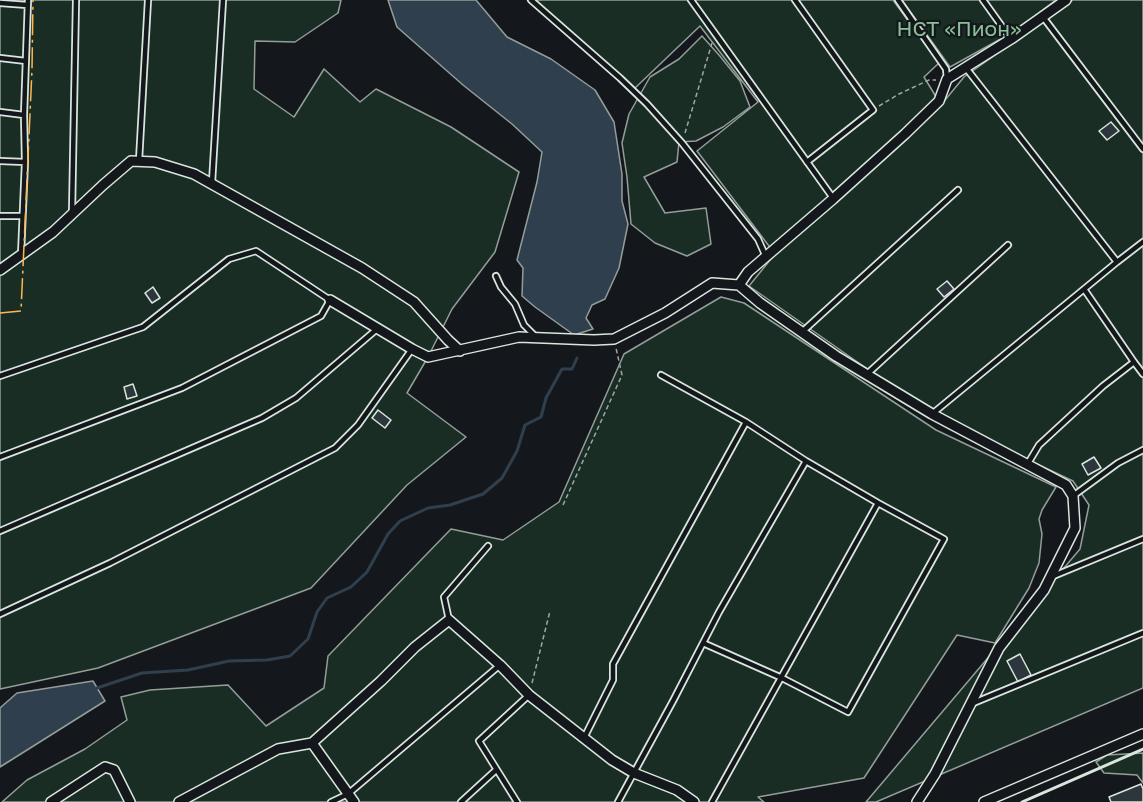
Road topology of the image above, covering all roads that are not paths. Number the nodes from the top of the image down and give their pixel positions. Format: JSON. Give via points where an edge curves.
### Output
{"nodes":[{"id":1,"x":76,"y":0,"type":"edge"},
{"id":2,"x":148,"y":0,"type":"edge"},
{"id":3,"x":223,"y":0,"type":"edge"},
{"id":4,"x":531,"y":0,"type":"edge"},
{"id":5,"x":691,"y":0,"type":"edge"},
{"id":6,"x":795,"y":0,"type":"edge"},
{"id":7,"x":898,"y":0,"type":"edge"},
{"id":8,"x":983,"y":0,"type":"edge"},
{"id":9,"x":1066,"y":0,"type":"edge"},
{"id":10,"x":0,"y":3,"type":"edge"},
{"id":11,"x":28,"y":3,"type":"edge"},
{"id":12,"x":1043,"y":17,"type":"junction"},
{"id":13,"x":1011,"y":39,"type":"junction"},
{"id":14,"x":0,"y":58,"type":"edge"},
{"id":15,"x":26,"y":61,"type":"junction"},
{"id":16,"x":966,"y":68,"type":"junction"},
{"id":17,"x":947,"y":79,"type":"junction"},
{"id":18,"x":0,"y":112,"type":"edge"},
{"id":19,"x":24,"y":115,"type":"junction"},
{"id":20,"x":1143,"y":149,"type":"edge"},
{"id":21,"x":0,"y":161,"type":"edge"},
{"id":22,"x":139,"y":161,"type":"junction"},
{"id":23,"x":25,"y":162,"type":"junction"},
{"id":24,"x":807,"y":162,"type":"junction"},
{"id":25,"x":212,"y":184,"type":"junction"},
{"id":26,"x":958,"y":190,"type":"dead end"},
{"id":27,"x":833,"y":199,"type":"junction"},
{"id":28,"x":72,"y":214,"type":"junction"},
{"id":29,"x":0,"y":216,"type":"edge"},
{"id":30,"x":22,"y":216,"type":"junction"},
{"id":31,"x":1143,"y":242,"type":"edge"},
{"id":32,"x":1008,"y":245,"type":"dead end"},
{"id":33,"x":21,"y":255,"type":"junction"},
{"id":34,"x":766,"y":257,"type":"junction"},
{"id":35,"x":1117,"y":261,"type":"junction"},
{"id":36,"x":0,"y":270,"type":"edge"},
{"id":37,"x":496,"y":276,"type":"dead end"},
{"id":38,"x":739,"y":285,"type":"junction"},
{"id":39,"x":1084,"y":289,"type":"junction"},
{"id":40,"x":330,"y":300,"type":"junction"},
{"id":41,"x":377,"y":329,"type":"junction"},
{"id":42,"x":802,"y":332,"type":"junction"},
{"id":43,"x":536,"y":338,"type":"junction"},
{"id":44,"x":412,"y":349,"type":"junction"},
{"id":45,"x":460,"y":351,"type":"junction"},
{"id":46,"x":1134,"y":362,"type":"junction"},
{"id":47,"x":1143,"y":374,"type":"edge"},
{"id":48,"x":660,"y":375,"type":"dead end"},
{"id":49,"x":867,"y":375,"type":"junction"},
{"id":50,"x":0,"y":376,"type":"edge"},
{"id":51,"x":932,"y":414,"type":"junction"},
{"id":52,"x":746,"y":422,"type":"junction"},
{"id":53,"x":1143,"y":450,"type":"edge"},
{"id":54,"x":0,"y":457,"type":"edge"},
{"id":55,"x":806,"y":461,"type":"junction"},
{"id":56,"x":1027,"y":465,"type":"junction"},
{"id":57,"x":1073,"y":496,"type":"junction"},
{"id":58,"x":878,"y":503,"type":"junction"},
{"id":59,"x":0,"y":531,"type":"edge"},
{"id":60,"x":1143,"y":539,"type":"edge"},
{"id":61,"x":488,"y":546,"type":"dead end"},
{"id":62,"x":1050,"y":577,"type":"junction"},
{"id":63,"x":0,"y":614,"type":"edge"},
{"id":64,"x":449,"y":620,"type":"junction"},
{"id":65,"x":1143,"y":633,"type":"edge"},
{"id":66,"x":703,"y":643,"type":"junction"},
{"id":67,"x":500,"y":665,"type":"junction"},
{"id":68,"x":782,"y":678,"type":"junction"},
{"id":69,"x":529,"y":695,"type":"junction"},
{"id":70,"x":969,"y":705,"type":"junction"},
{"id":71,"x":1143,"y":734,"type":"edge"},
{"id":72,"x":584,"y":738,"type":"junction"},
{"id":73,"x":312,"y":743,"type":"junction"},
{"id":74,"x":496,"y":770,"type":"junction"},
{"id":75,"x":634,"y":773,"type":"junction"},
{"id":76,"x":348,"y":794,"type":"junction"},
{"id":77,"x":51,"y":802,"type":"edge"},
{"id":78,"x":130,"y":802,"type":"edge"},
{"id":79,"x":179,"y":802,"type":"edge"},
{"id":80,"x":331,"y":802,"type":"edge"},
{"id":81,"x":354,"y":802,"type":"edge"},
{"id":82,"x":461,"y":802,"type":"edge"},
{"id":83,"x":517,"y":802,"type":"edge"},
{"id":84,"x":618,"y":802,"type":"edge"},
{"id":85,"x":694,"y":802,"type":"edge"},
{"id":86,"x":712,"y":802,"type":"edge"},
{"id":87,"x":917,"y":802,"type":"edge"},
{"id":88,"x":984,"y":802,"type":"edge"}],
"edges":[{"from":1,"to":28,"type":"lane"},
{"from":2,"to":22,"type":"lane"},
{"from":3,"to":25,"type":"lane"},
{"from":4,"to":34,"type":"lane","via":[[620,78],[682,143],[758,239]]},
{"from":5,"to":24,"type":"lane"},
{"from":6,"to":24,"type":"lane","via":[[873,110]]},
{"from":7,"to":17,"type":"lane","via":[[946,69]]},
{"from":8,"to":13,"type":"lane"},
{"from":9,"to":12,"type":"street"},
{"from":10,"to":11,"type":"lane"},
{"from":11,"to":15,"type":"lane"},
{"from":12,"to":13,"type":"street"},
{"from":12,"to":20,"type":"lane"},
{"from":13,"to":16,"type":"street"},
{"from":14,"to":15,"type":"lane"},
{"from":15,"to":19,"type":"lane"},
{"from":16,"to":17,"type":"street"},
{"from":16,"to":35,"type":"lane"},
{"from":17,"to":27,"type":"street","via":[[939,101]]},
{"from":18,"to":19,"type":"lane"},
{"from":19,"to":23,"type":"lane"},
{"from":21,"to":23,"type":"lane"},
{"from":22,"to":25,"type":"street","via":[[194,174]]},
{"from":22,"to":28,"type":"street","via":[[131,161]]},
{"from":23,"to":30,"type":"lane"},
{"from":24,"to":27,"type":"lane"},
{"from":25,"to":45,"type":"street","via":[[362,268],[414,302]]},
{"from":26,"to":42,"type":"lane"},
{"from":27,"to":34,"type":"street"},
{"from":28,"to":33,"type":"street"},
{"from":29,"to":30,"type":"lane"},
{"from":30,"to":33,"type":"lane"},
{"from":31,"to":35,"type":"lane"},
{"from":32,"to":49,"type":"lane"},
{"from":33,"to":36,"type":"street"},
{"from":34,"to":38,"type":"street"},
{"from":35,"to":39,"type":"lane"},
{"from":37,"to":43,"type":"lane","via":[[524,325]]},
{"from":38,"to":42,"type":"street"},
{"from":38,"to":43,"type":"street","via":[[712,283],[614,339]]},
{"from":39,"to":46,"type":"lane"},
{"from":39,"to":51,"type":"lane"},
{"from":40,"to":41,"type":"street"},
{"from":40,"to":50,"type":"lane","via":[[256,251],[229,259],[143,327]]},
{"from":40,"to":54,"type":"lane","via":[[321,316],[182,388]]},
{"from":41,"to":44,"type":"street"},
{"from":41,"to":59,"type":"lane","via":[[296,398],[262,418]]},
{"from":42,"to":49,"type":"street"},
{"from":43,"to":45,"type":"street","via":[[519,337]]},
{"from":44,"to":45,"type":"street","via":[[428,357]]},
{"from":44,"to":63,"type":"lane","via":[[358,425],[335,448],[110,563]]},
{"from":46,"to":47,"type":"lane"},
{"from":46,"to":56,"type":"lane","via":[[1102,386],[1040,445]]},
{"from":48,"to":52,"type":"lane"},
{"from":49,"to":51,"type":"street"},
{"from":51,"to":56,"type":"street"},
{"from":52,"to":55,"type":"lane"},
{"from":52,"to":72,"type":"lane","via":[[613,664],[614,680]]},
{"from":53,"to":57,"type":"lane"},
{"from":55,"to":58,"type":"lane"},
{"from":55,"to":66,"type":"lane"},
{"from":56,"to":57,"type":"street","via":[[1066,485]]},
{"from":57,"to":62,"type":"street","via":[[1075,528]]},
{"from":58,"to":68,"type":"lane"},
{"from":58,"to":68,"type":"lane","via":[[944,539],[848,712]]},
{"from":60,"to":62,"type":"lane"},
{"from":61,"to":64,"type":"lane","via":[[444,597]]},
{"from":62,"to":70,"type":"street","via":[[999,648]]},
{"from":64,"to":67,"type":"street"},
{"from":64,"to":73,"type":"street"},
{"from":65,"to":70,"type":"lane"},
{"from":66,"to":68,"type":"lane"},
{"from":66,"to":75,"type":"lane"},
{"from":67,"to":69,"type":"street"},
{"from":67,"to":76,"type":"lane"},
{"from":68,"to":86,"type":"lane"},
{"from":69,"to":72,"type":"street"},
{"from":69,"to":74,"type":"lane","via":[[479,741]]},
{"from":70,"to":87,"type":"street"},
{"from":71,"to":88,"type":"street"},
{"from":72,"to":75,"type":"street"},
{"from":73,"to":76,"type":"street"},
{"from":73,"to":79,"type":"street","via":[[278,749]]},
{"from":74,"to":82,"type":"lane"},
{"from":74,"to":83,"type":"lane"},
{"from":75,"to":84,"type":"lane"},
{"from":75,"to":85,"type":"street","via":[[677,790]]},
{"from":76,"to":80,"type":"lane"},
{"from":76,"to":81,"type":"street"},
{"from":77,"to":78,"type":"street","via":[[105,767],[114,771]]}]}
